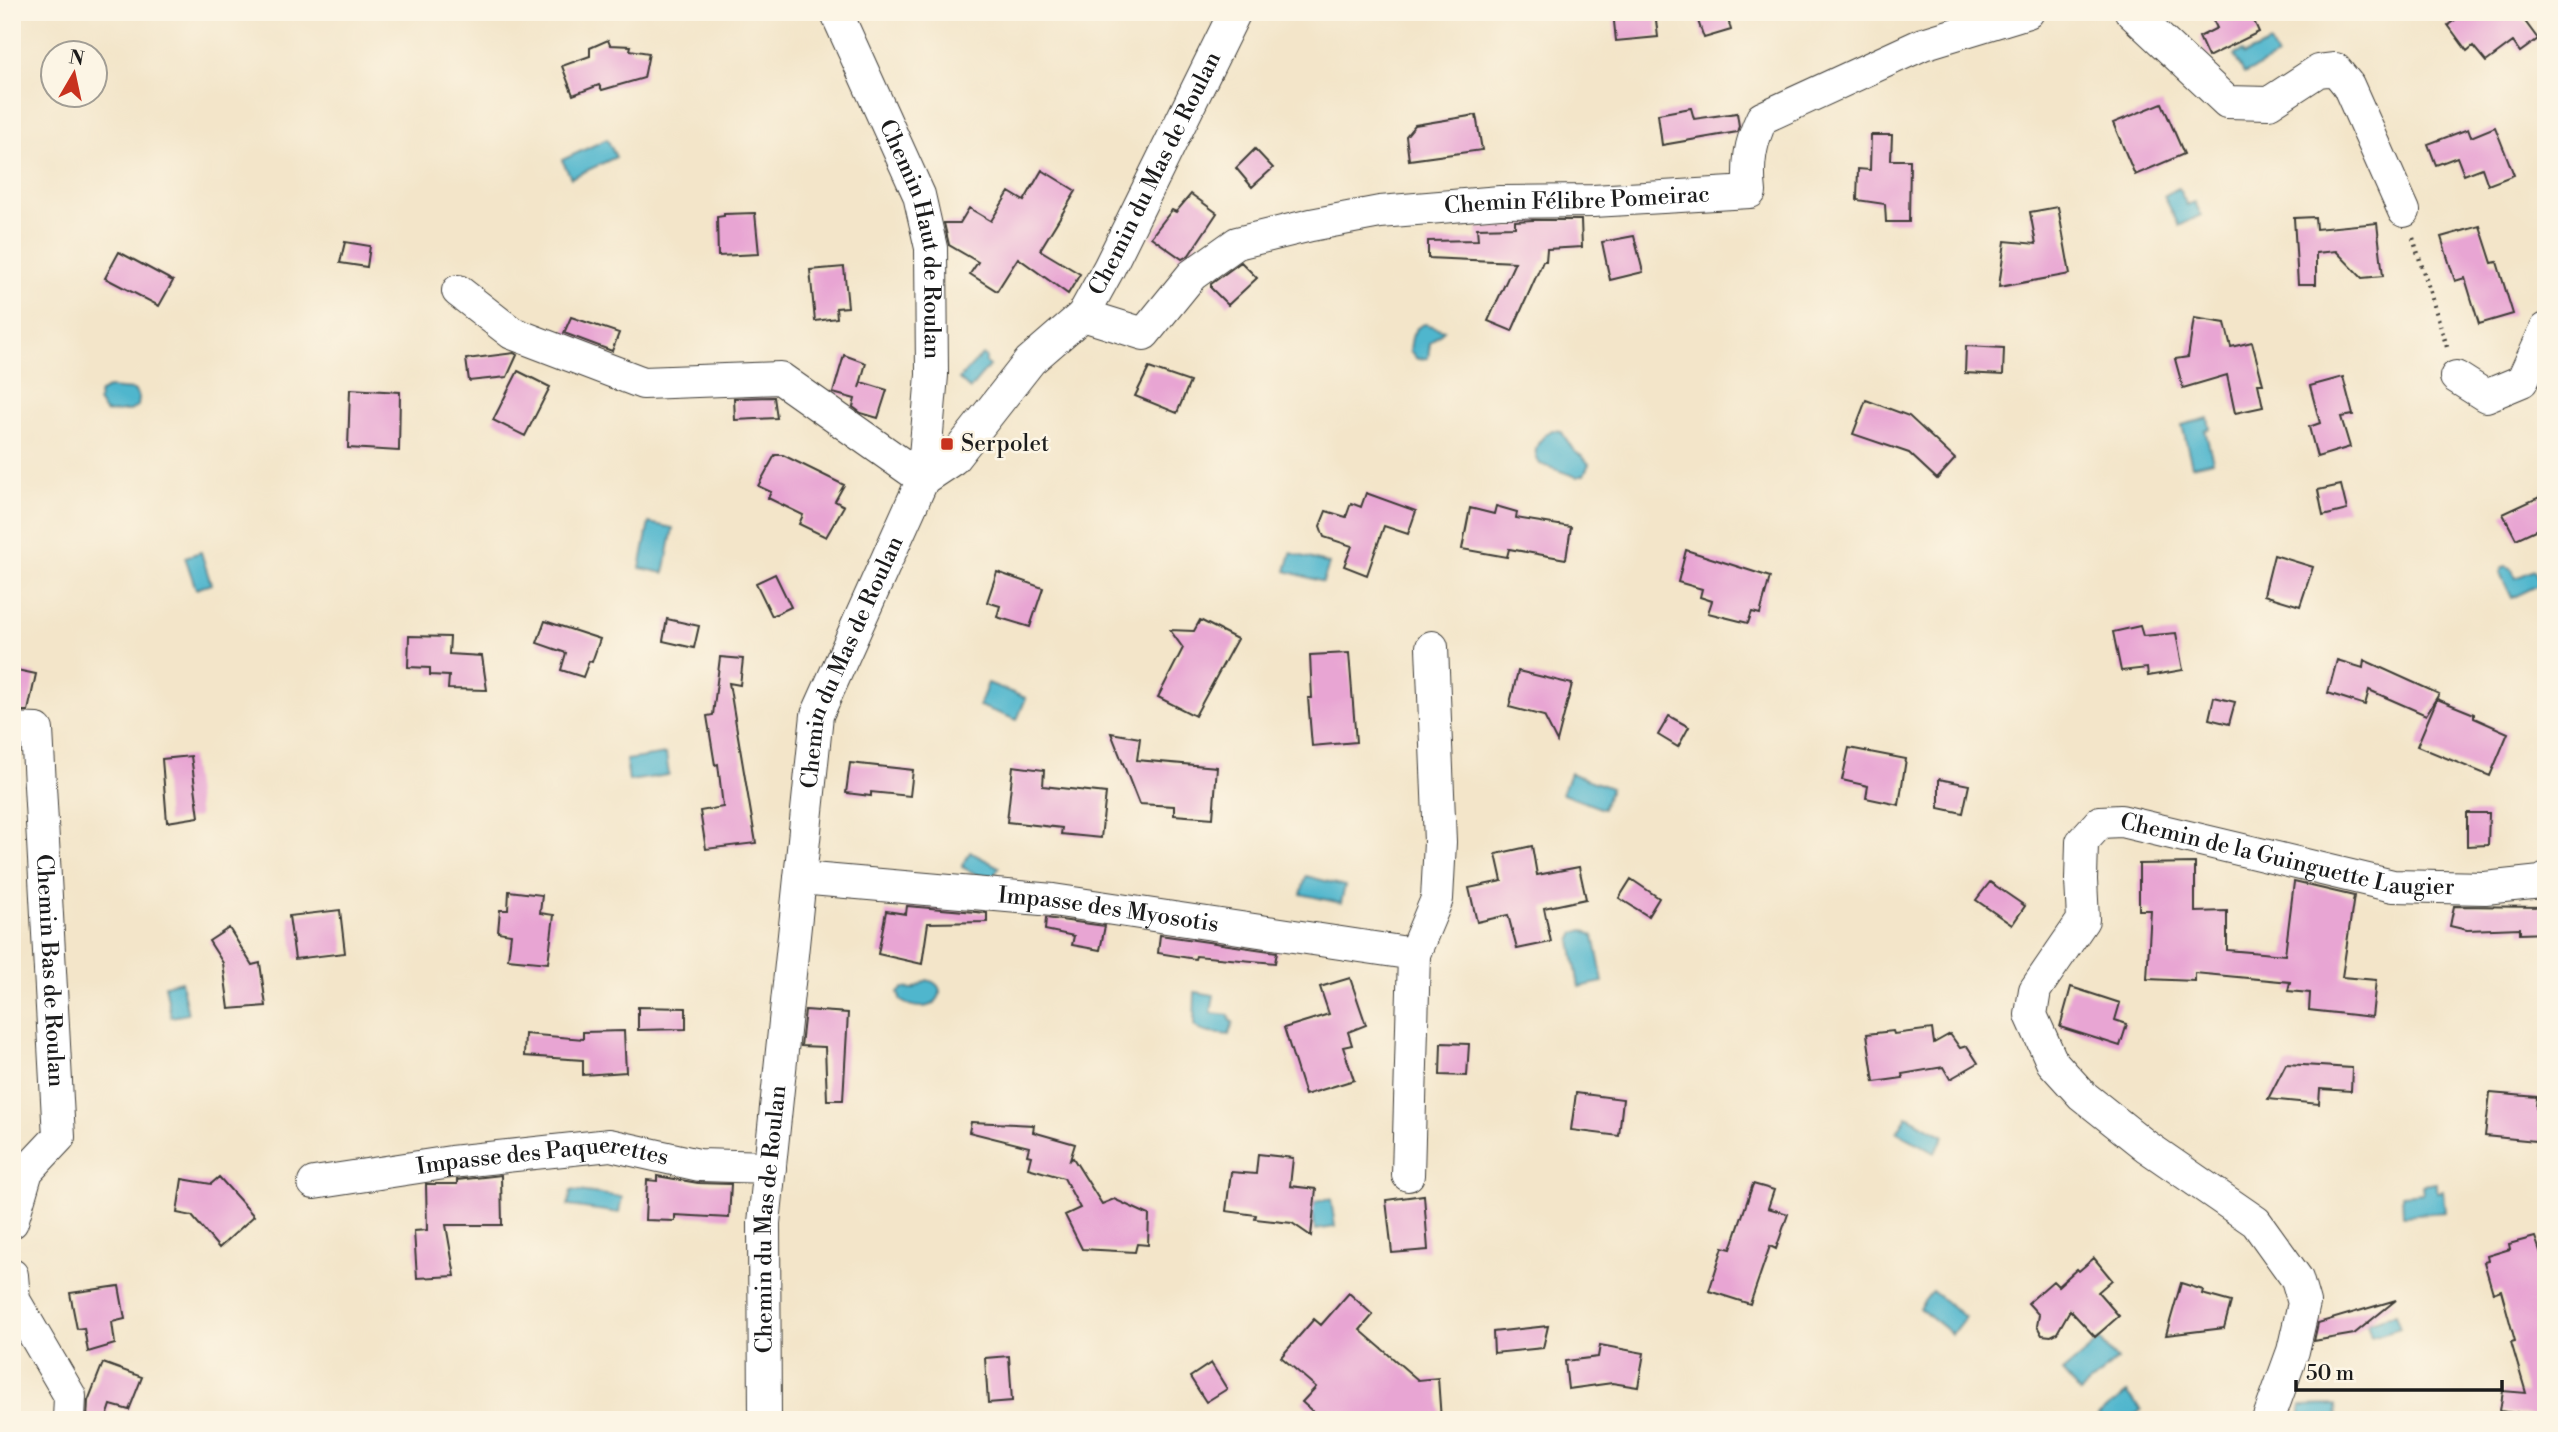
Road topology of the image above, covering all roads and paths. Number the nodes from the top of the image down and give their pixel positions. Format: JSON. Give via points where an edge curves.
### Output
{"nodes":[{"id":1,"x":836,"y":12,"type":"edge"},
{"id":2,"x":2028,"y":12,"type":"edge"},
{"id":3,"x":2131,"y":12,"type":"edge"},
{"id":4,"x":1236,"y":13,"type":"edge"},
{"id":5,"x":2404,"y":211,"type":"joint"},
{"id":6,"x":458,"y":292,"type":"dead end"},
{"id":7,"x":1083,"y":315,"type":"junction"},
{"id":8,"x":2546,"y":329,"type":"edge"},
{"id":9,"x":2456,"y":377,"type":"joint"},
{"id":10,"x":923,"y":479,"type":"junction"},
{"id":11,"x":1432,"y":647,"type":"dead end"},
{"id":12,"x":12,"y":729,"type":"edge"},
{"id":13,"x":800,"y":878,"type":"junction"},
{"id":14,"x":2546,"y":879,"type":"edge"},
{"id":15,"x":1415,"y":954,"type":"junction"},
{"id":16,"x":770,"y":1167,"type":"junction"},
{"id":17,"x":1408,"y":1175,"type":"dead end"},
{"id":18,"x":314,"y":1183,"type":"dead end"},
{"id":19,"x":12,"y":1222,"type":"edge"},
{"id":20,"x":12,"y":1275,"type":"edge"},
{"id":21,"x":69,"y":1420,"type":"edge"},
{"id":22,"x":765,"y":1420,"type":"edge"},
{"id":23,"x":2268,"y":1420,"type":"edge"}],
"edges":[{"from":1,"to":10,"type":"street","name":"Chemin Haut de Roulan","via":[[919,195],[931,248],[932,375]]},
{"from":2,"to":7,"type":"street","name":"Chemin Félibre Pomeirac","via":[[1923,44],[1762,118],[1751,141],[1750,192],[1500,202],[1380,212],[1237,243],[1192,275],[1144,334]]},
{"from":3,"to":5,"type":"street","via":[[2227,102],[2269,103],[2318,71],[2335,69],[2348,85]]},
{"from":4,"to":7,"type":"street","name":"Chemin du Mas de Roulan"},
{"from":5,"to":9,"type":"path"},
{"from":6,"to":10,"type":"street","via":[[512,333],[643,383],[780,378]]},
{"from":7,"to":10,"type":"street","name":"Chemin du Mas de Roulan","via":[[1030,361],[953,459]]},
{"from":8,"to":9,"type":"street","via":[[2522,382],[2486,396]]},
{"from":10,"to":13,"type":"street","name":"Chemin du Mas de Roulan","via":[[817,715]]},
{"from":11,"to":15,"type":"street","via":[[1440,842],[1437,899]]},
{"from":12,"to":19,"type":"street","name":"Chemin Bas de Roulan","via":[[37,730],[59,1137],[27,1171]]},
{"from":13,"to":15,"type":"street","name":"Impasse des Myosotis","via":[[1053,900]]},
{"from":13,"to":16,"type":"street","name":"Chemin du Mas de Roulan"},
{"from":14,"to":23,"type":"street","name":"Chemin de la Guinguette Laugier","via":[[2485,888],[2393,886],[2122,821],[2100,822],[2082,842],[2083,920],[2035,990],[2031,1015],[2052,1062],[2082,1095],[2256,1222],[2297,1279],[2304,1303],[2293,1351]]},
{"from":15,"to":17,"type":"street"},
{"from":16,"to":18,"type":"street","name":"Impasse des Paquerettes","via":[[699,1165],[610,1145]]},
{"from":16,"to":22,"type":"street","name":"Chemin du Mas de Roulan","via":[[764,1223]]},
{"from":20,"to":21,"type":"street","via":[[14,1300],[70,1395]]}]}
